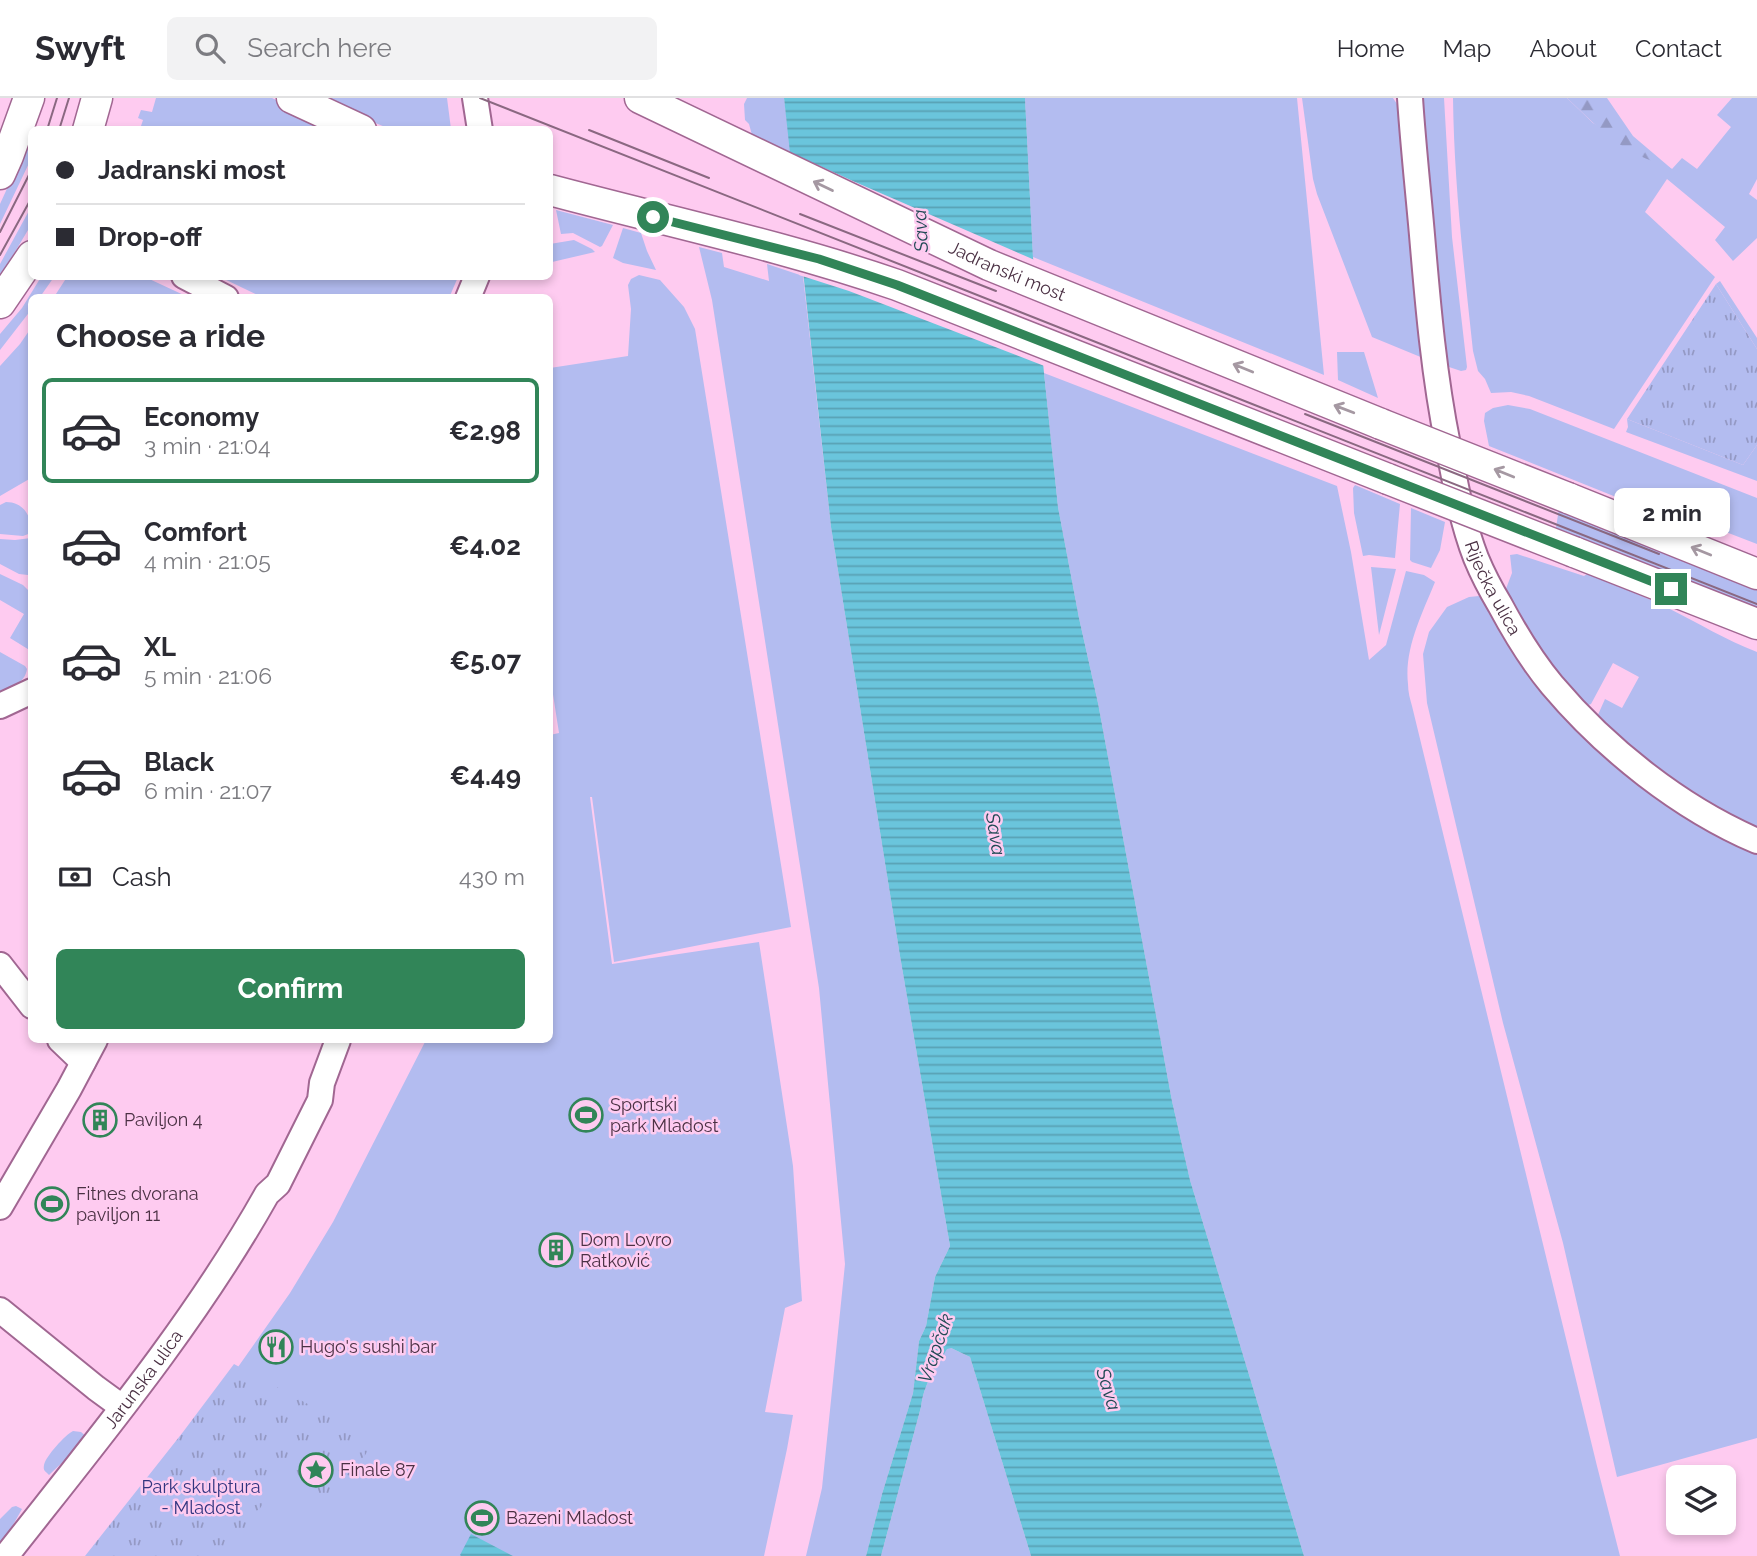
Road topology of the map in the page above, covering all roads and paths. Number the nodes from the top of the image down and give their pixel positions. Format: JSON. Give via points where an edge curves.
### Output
{"nodes":[{"id":1,"x":29,"y":98,"type":"edge"},
{"id":2,"x":97,"y":98,"type":"edge"},
{"id":3,"x":292,"y":98,"type":"edge"},
{"id":4,"x":475,"y":98,"type":"edge"},
{"id":5,"x":640,"y":98,"type":"edge"},
{"id":6,"x":1410,"y":98,"type":"edge"},
{"id":7,"x":89,"y":126,"type":"edge"},
{"id":8,"x":352,"y":126,"type":"edge"},
{"id":9,"x":479,"y":126,"type":"edge"},
{"id":10,"x":0,"y":174,"type":"edge"},
{"id":11,"x":553,"y":191,"type":"edge"},
{"id":12,"x":28,"y":262,"type":"edge"},
{"id":13,"x":192,"y":280,"type":"edge"},
{"id":14,"x":218,"y":294,"type":"edge"},
{"id":15,"x":0,"y":303,"type":"edge"},
{"id":16,"x":1757,"y":574,"type":"edge"},
{"id":17,"x":1757,"y":624,"type":"edge"},
{"id":18,"x":28,"y":693,"type":"edge"},
{"id":19,"x":0,"y":706,"type":"edge"},
{"id":20,"x":1757,"y":841,"type":"edge"},
{"id":21,"x":0,"y":965,"type":"edge"},
{"id":22,"x":28,"y":1001,"type":"edge"},
{"id":23,"x":63,"y":1043,"type":"edge"},
{"id":24,"x":93,"y":1043,"type":"edge"},
{"id":25,"x":337,"y":1043,"type":"edge"},
{"id":26,"x":83,"y":1062,"type":"junction"},
{"id":27,"x":0,"y":1207,"type":"edge"},
{"id":28,"x":0,"y":1310,"type":"edge"},
{"id":29,"x":122,"y":1407,"type":"junction"},
{"id":30,"x":6,"y":1556,"type":"edge"}],
"edges":[{"from":1,"to":10,"type":"main road"},
{"from":2,"to":7,"type":"main road"},
{"from":3,"to":8,"type":"main road"},
{"from":4,"to":9,"type":"street"},
{"from":16,"to":5,"type":"main road","name":"Jadranski most","one_way":true,"bridge":true,"via":[[989,265]]},
{"from":6,"to":20,"type":"street","name":"Riječka ulica","via":[[1441,410],[1477,561],[1527,651],[1578,714],[1666,789]]},
{"from":11,"to":17,"type":"main road","bridge":true,"via":[[794,253],[897,285]]},
{"from":12,"to":15,"type":"main road"},
{"from":13,"to":14,"type":"street"},
{"from":18,"to":19,"type":"street"},
{"from":21,"to":22,"type":"street"},
{"from":23,"to":26,"type":"street"},
{"from":24,"to":26,"type":"street"},
{"from":25,"to":29,"type":"street","name":"Jarunska ulica","via":[[267,1194],[220,1273]]},
{"from":26,"to":27,"type":"street"},
{"from":28,"to":29,"type":"street"},
{"from":29,"to":30,"type":"street","name":"Jarunska ulica"}]}
